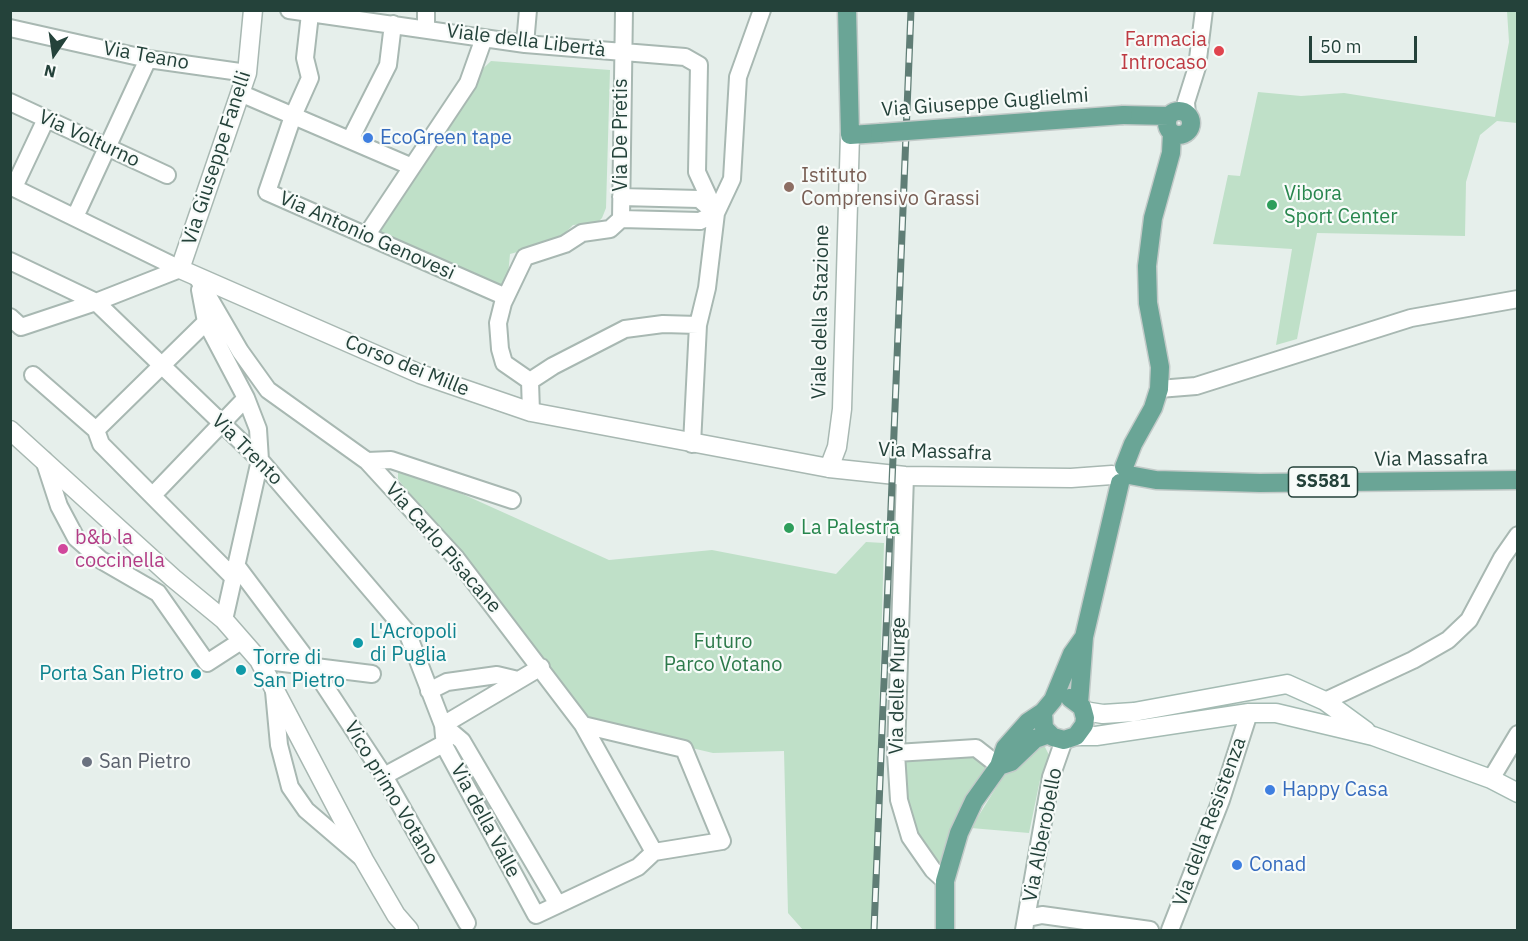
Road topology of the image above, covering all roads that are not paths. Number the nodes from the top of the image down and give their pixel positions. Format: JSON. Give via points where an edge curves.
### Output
{"nodes":[{"id":1,"x":253,"y":10,"type":"edge"},
{"id":2,"x":289,"y":10,"type":"edge"},
{"id":3,"x":426,"y":10,"type":"edge"},
{"id":4,"x":528,"y":10,"type":"edge"},
{"id":5,"x":624,"y":10,"type":"edge"},
{"id":6,"x":762,"y":10,"type":"edge"},
{"id":7,"x":847,"y":10,"type":"edge"},
{"id":8,"x":1204,"y":10,"type":"edge"},
{"id":9,"x":320,"y":14,"type":"edge"},
{"id":10,"x":417,"y":22,"type":"edge"},
{"id":11,"x":393,"y":24,"type":"junction"},
{"id":12,"x":10,"y":28,"type":"edge"},
{"id":13,"x":484,"y":38,"type":"junction"},
{"id":14,"x":525,"y":44,"type":"junction"},
{"id":15,"x":621,"y":52,"type":"junction"},
{"id":16,"x":148,"y":59,"type":"junction"},
{"id":17,"x":247,"y":73,"type":"junction"},
{"id":18,"x":240,"y":93,"type":"junction"},
{"id":19,"x":10,"y":102,"type":"edge"},
{"id":20,"x":293,"y":116,"type":"junction"},
{"id":21,"x":46,"y":119,"type":"junction"},
{"id":22,"x":1177,"y":119,"type":"junction"},
{"id":23,"x":849,"y":135,"type":"junction"},
{"id":24,"x":350,"y":140,"type":"junction"},
{"id":25,"x":108,"y":148,"type":"junction"},
{"id":26,"x":411,"y":166,"type":"junction"},
{"id":27,"x":167,"y":174,"type":"dead end"},
{"id":28,"x":12,"y":187,"type":"edge"},
{"id":29,"x":621,"y":197,"type":"junction"},
{"id":30,"x":716,"y":213,"type":"junction"},
{"id":31,"x":75,"y":218,"type":"junction"},
{"id":32,"x":621,"y":219,"type":"junction"},
{"id":33,"x":366,"y":236,"type":"junction"},
{"id":34,"x":10,"y":261,"type":"edge"},
{"id":35,"x":180,"y":269,"type":"junction"},
{"id":36,"x":197,"y":277,"type":"junction"},
{"id":37,"x":506,"y":297,"type":"junction"},
{"id":38,"x":1518,"y":299,"type":"edge"},
{"id":39,"x":96,"y":302,"type":"junction"},
{"id":40,"x":206,"y":322,"type":"junction"},
{"id":41,"x":14,"y":323,"type":"edge"},
{"id":42,"x":698,"y":325,"type":"junction"},
{"id":43,"x":162,"y":367,"type":"junction"},
{"id":44,"x":33,"y":375,"type":"dead end"},
{"id":45,"x":531,"y":381,"type":"junction"},
{"id":46,"x":1159,"y":389,"type":"junction"},
{"id":47,"x":246,"y":398,"type":"junction"},
{"id":48,"x":531,"y":412,"type":"junction"},
{"id":49,"x":221,"y":423,"type":"junction"},
{"id":50,"x":10,"y":430,"type":"edge"},
{"id":51,"x":99,"y":437,"type":"junction"},
{"id":52,"x":692,"y":444,"type":"junction"},
{"id":53,"x":43,"y":457,"type":"junction"},
{"id":54,"x":260,"y":460,"type":"junction"},
{"id":55,"x":367,"y":461,"type":"junction"},
{"id":56,"x":830,"y":468,"type":"junction"},
{"id":57,"x":1121,"y":475,"type":"junction"},
{"id":58,"x":905,"y":476,"type":"junction"},
{"id":59,"x":1518,"y":480,"type":"edge"},
{"id":60,"x":154,"y":494,"type":"junction"},
{"id":61,"x":512,"y":500,"type":"dead end"},
{"id":62,"x":1518,"y":535,"type":"edge"},
{"id":63,"x":234,"y":571,"type":"junction"},
{"id":64,"x":173,"y":578,"type":"junction"},
{"id":65,"x":158,"y":593,"type":"junction"},
{"id":66,"x":224,"y":620,"type":"junction"},
{"id":67,"x":1084,"y":637,"type":"junction"},
{"id":68,"x":241,"y":641,"type":"junction"},
{"id":69,"x":259,"y":660,"type":"junction"},
{"id":70,"x":311,"y":665,"type":"junction"},
{"id":71,"x":541,"y":667,"type":"junction"},
{"id":72,"x":372,"y":674,"type":"dead end"},
{"id":73,"x":518,"y":680,"type":"junction"},
{"id":74,"x":274,"y":687,"type":"junction"},
{"id":75,"x":429,"y":691,"type":"junction"},
{"id":76,"x":1318,"y":696,"type":"junction"},
{"id":77,"x":1048,"y":706,"type":"junction"},
{"id":78,"x":1081,"y":707,"type":"junction"},
{"id":79,"x":1249,"y":713,"type":"junction"},
{"id":80,"x":1301,"y":719,"type":"junction"},
{"id":81,"x":443,"y":725,"type":"junction"},
{"id":82,"x":583,"y":725,"type":"junction"},
{"id":83,"x":1518,"y":734,"type":"edge"},
{"id":84,"x":1373,"y":736,"type":"junction"},
{"id":85,"x":1063,"y":737,"type":"junction"},
{"id":86,"x":445,"y":745,"type":"junction"},
{"id":87,"x":896,"y":753,"type":"junction"},
{"id":88,"x":999,"y":766,"type":"junction"},
{"id":89,"x":384,"y":776,"type":"junction"},
{"id":90,"x":1491,"y":779,"type":"junction"},
{"id":91,"x":1518,"y":793,"type":"edge"},
{"id":92,"x":654,"y":852,"type":"junction"},
{"id":93,"x":364,"y":860,"type":"junction"},
{"id":94,"x":945,"y":881,"type":"junction"},
{"id":95,"x":557,"y":903,"type":"junction"},
{"id":96,"x":467,"y":923,"type":"dead end"},
{"id":97,"x":1026,"y":924,"type":"edge"},
{"id":98,"x":409,"y":930,"type":"edge"},
{"id":99,"x":945,"y":930,"type":"edge"},
{"id":100,"x":1081,"y":930,"type":"edge"},
{"id":101,"x":1150,"y":930,"type":"edge"},
{"id":102,"x":1170,"y":930,"type":"edge"}],
"edges":[{"from":1,"to":17,"type":"street","name":"Via Giuseppe Fanelli"},
{"from":2,"to":9,"type":"street","name":"Viale della Libertà"},
{"from":3,"to":10,"type":"street"},
{"from":4,"to":14,"type":"street"},
{"from":5,"to":15,"type":"street","name":"Via De Pretis"},
{"from":6,"to":30,"type":"street","via":[[738,77],[732,179]]},
{"from":7,"to":23,"type":"main road","name":"Viale della Stazione"},
{"from":8,"to":22,"type":"street","via":[[1197,67]]},
{"from":9,"to":11,"type":"street","name":"Viale della Libertà"},
{"from":9,"to":20,"type":"street","name":"Via Antonio Genovesi","via":[[305,58],[310,78]]},
{"from":10,"to":11,"type":"street","name":"Viale della Libertà"},
{"from":10,"to":13,"type":"street","name":"Viale della Libertà"},
{"from":11,"to":24,"type":"street","via":[[388,64]]},
{"from":12,"to":16,"type":"street","name":"Via Teano"},
{"from":13,"to":14,"type":"street","name":"Viale della Libertà"},
{"from":13,"to":26,"type":"street","via":[[468,83]]},
{"from":14,"to":15,"type":"street","name":"Viale della Libertà"},
{"from":15,"to":29,"type":"street","name":"Via De Pretis"},
{"from":15,"to":30,"type":"street","name":"Viale della Libertà","via":[[685,57],[699,65],[697,172]]},
{"from":16,"to":17,"type":"street","name":"Via Teano"},
{"from":16,"to":25,"type":"street"},
{"from":17,"to":18,"type":"street","name":"Via Giuseppe Fanelli"},
{"from":18,"to":20,"type":"street"},
{"from":18,"to":35,"type":"street","name":"Via Giuseppe Fanelli"},
{"from":19,"to":21,"type":"street","name":"Via Volturno"},
{"from":20,"to":24,"type":"street"},
{"from":20,"to":33,"type":"street","name":"Via Antonio Genovesi","via":[[267,192]]},
{"from":21,"to":25,"type":"street","name":"Via Volturno"},
{"from":21,"to":28,"type":"street"},
{"from":22,"to":23,"type":"main road","name":"Via Giuseppe Guglielmi","bridge":true,"via":[[1123,116]]},
{"from":22,"to":46,"type":"main road","via":[[1153,218],[1147,266],[1148,303],[1160,367]]},
{"from":23,"to":56,"type":"street","name":"Viale della Stazione","via":[[842,408]]},
{"from":24,"to":26,"type":"street"},
{"from":25,"to":27,"type":"street","name":"Via Volturno"},
{"from":25,"to":31,"type":"street"},
{"from":26,"to":33,"type":"street"},
{"from":28,"to":31,"type":"street","name":"Corso dei Mille"},
{"from":29,"to":30,"type":"street","via":[[699,200]]},
{"from":29,"to":32,"type":"street","name":"Via De Pretis"},
{"from":30,"to":32,"type":"street","via":[[700,221]]},
{"from":30,"to":42,"type":"street","via":[[707,288]]},
{"from":31,"to":35,"type":"street","name":"Corso dei Mille"},
{"from":32,"to":37,"type":"street","via":[[610,229],[582,233],[565,244],[525,257]]},
{"from":33,"to":37,"type":"street","name":"Via Antonio Genovesi"},
{"from":34,"to":39,"type":"street","name":"Via Trento"},
{"from":35,"to":36,"type":"street","name":"Corso dei Mille"},
{"from":35,"to":39,"type":"street"},
{"from":36,"to":40,"type":"street"},
{"from":36,"to":48,"type":"street","name":"Corso dei Mille","via":[[420,374]]},
{"from":36,"to":55,"type":"street","name":"Via Carlo Pisacane","via":[[268,390]]},
{"from":37,"to":45,"type":"street","via":[[498,323],[500,350],[504,363]]},
{"from":38,"to":46,"type":"street","via":[[1411,318],[1196,386]]},
{"from":39,"to":41,"type":"street"},
{"from":39,"to":43,"type":"street","name":"Via Trento"},
{"from":40,"to":43,"type":"street"},
{"from":40,"to":47,"type":"street"},
{"from":42,"to":45,"type":"street","via":[[625,329]]},
{"from":42,"to":52,"type":"street"},
{"from":43,"to":49,"type":"street","name":"Via Trento"},
{"from":43,"to":51,"type":"street"},
{"from":44,"to":51,"type":"street","name":"Vico primo Votano"},
{"from":45,"to":48,"type":"street"},
{"from":46,"to":57,"type":"main road"},
{"from":47,"to":49,"type":"street"},
{"from":47,"to":54,"type":"street","via":[[258,429]]},
{"from":48,"to":52,"type":"street","name":"Corso dei Mille"},
{"from":49,"to":54,"type":"street","name":"Via Trento"},
{"from":49,"to":60,"type":"street"},
{"from":50,"to":53,"type":"street"},
{"from":51,"to":60,"type":"street","name":"Vico primo Votano"},
{"from":52,"to":56,"type":"street","name":"Corso dei Mille"},
{"from":53,"to":64,"type":"street"},
{"from":53,"to":65,"type":"street","via":[[59,506],[76,538],[101,560]]},
{"from":54,"to":63,"type":"street"},
{"from":54,"to":75,"type":"street","name":"Via Trento","via":[[407,632]]},
{"from":55,"to":61,"type":"street","via":[[391,460]]},
{"from":55,"to":71,"type":"street","name":"Via Carlo Pisacane","via":[[456,558]]},
{"from":56,"to":58,"type":"street","name":"Via Massafra","number":"SS581"},
{"from":57,"to":58,"type":"street","name":"Via Massafra","number":"SS581"},
{"from":57,"to":59,"type":"main road","name":"Via Massafra","number":"SS581","via":[[1260,483]]},
{"from":57,"to":67,"type":"main road"},
{"from":58,"to":87,"type":"street","name":"Via delle Murge"},
{"from":60,"to":63,"type":"street","name":"Vico primo Votano","via":[[192,538]]},
{"from":62,"to":76,"type":"street","via":[[1469,620],[1448,640],[1413,660]]},
{"from":63,"to":66,"type":"street"},
{"from":63,"to":70,"type":"street","name":"Vico primo Votano"},
{"from":64,"to":65,"type":"street"},
{"from":64,"to":66,"type":"street"},
{"from":65,"to":68,"type":"street","via":[[207,663]]},
{"from":66,"to":68,"type":"street"},
{"from":67,"to":77,"type":"main road"},
{"from":67,"to":78,"type":"main road"},
{"from":68,"to":69,"type":"street"},
{"from":69,"to":70,"type":"street"},
{"from":69,"to":74,"type":"street"},
{"from":70,"to":72,"type":"street"},
{"from":70,"to":89,"type":"street","name":"Vico primo Votano"},
{"from":71,"to":73,"type":"street"},
{"from":71,"to":82,"type":"street","name":"Via Carlo Pisacane"},
{"from":73,"to":75,"type":"street","via":[[498,675],[447,682]]},
{"from":73,"to":81,"type":"street"},
{"from":74,"to":93,"type":"street"},
{"from":74,"to":93,"type":"street","via":[[279,745],[290,787],[306,810]]},
{"from":75,"to":81,"type":"street","name":"Via della Valle"},
{"from":76,"to":78,"type":"street","via":[[1287,684],[1134,712],[1103,714]]},
{"from":76,"to":80,"type":"street","via":[[1310,701]]},
{"from":76,"to":84,"type":"street"},
{"from":77,"to":78,"type":"main road","via":[[1066,697]]},
{"from":77,"to":85,"type":"main road","via":[[1044,728]]},
{"from":77,"to":88,"type":"main road","via":[[1005,748]]},
{"from":78,"to":85,"type":"main road","via":[[1084,725]]},
{"from":79,"to":80,"type":"street","via":[[1276,713]]},
{"from":79,"to":85,"type":"street","via":[[1096,736]]},
{"from":79,"to":102,"type":"street","name":"Via della Resistenza","via":[[1221,800]]},
{"from":80,"to":84,"type":"street"},
{"from":81,"to":86,"type":"street","name":"Via della Valle"},
{"from":81,"to":95,"type":"street","name":"Via della Valle","via":[[462,741]]},
{"from":82,"to":92,"type":"street","name":"Via Carlo Pisacane"},
{"from":82,"to":92,"type":"street","via":[[684,749],[722,841]]},
{"from":83,"to":90,"type":"street"},
{"from":84,"to":90,"type":"street"},
{"from":85,"to":88,"type":"main road","via":[[1035,739],[1011,762]]},
{"from":85,"to":97,"type":"street","name":"Via Alberobello","via":[[1051,777]]},
{"from":86,"to":89,"type":"street"},
{"from":86,"to":95,"type":"street","name":"Via della Valle","via":[[536,915]]},
{"from":87,"to":88,"type":"street","via":[[976,748]]},
{"from":87,"to":94,"type":"street","name":"Via delle Murge","via":[[899,800],[910,837]]},
{"from":88,"to":94,"type":"main road","via":[[964,822]]},
{"from":89,"to":96,"type":"street","name":"Vico primo Votano"},
{"from":90,"to":91,"type":"street"},
{"from":92,"to":95,"type":"street","via":[[638,867]]},
{"from":93,"to":98,"type":"street"},
{"from":94,"to":99,"type":"main road"},
{"from":97,"to":100,"type":"street"},
{"from":97,"to":101,"type":"street","via":[[1042,915]]}]}
